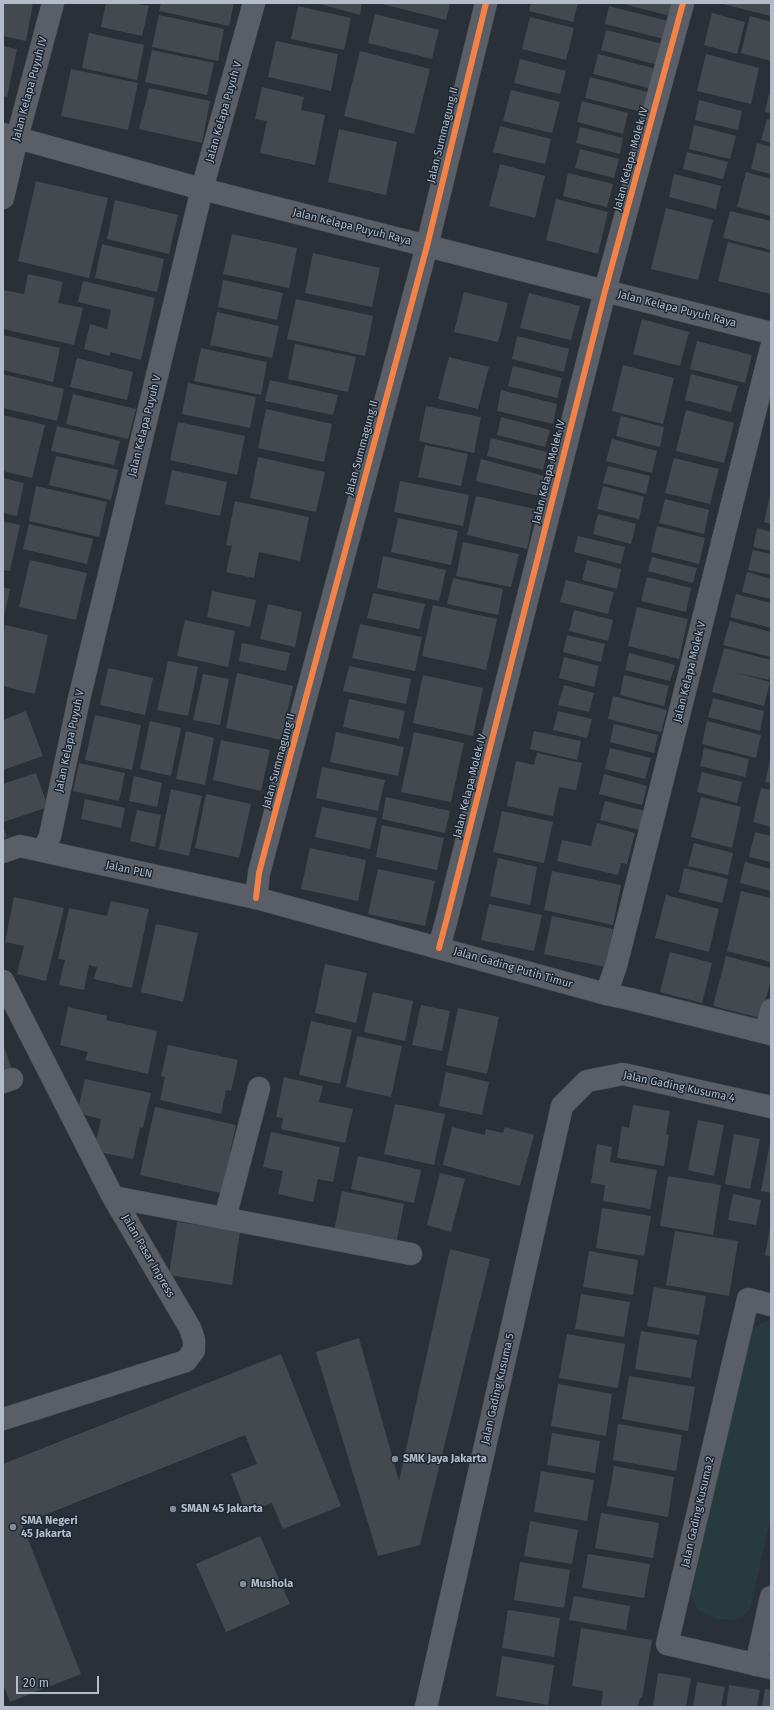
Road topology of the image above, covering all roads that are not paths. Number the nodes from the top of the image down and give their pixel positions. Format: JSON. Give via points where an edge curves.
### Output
{"nodes":[{"id":1,"x":53,"y":3,"type":"edge"},
{"id":2,"x":254,"y":3,"type":"edge"},
{"id":3,"x":486,"y":3,"type":"edge"},
{"id":4,"x":683,"y":3,"type":"edge"},
{"id":5,"x":10,"y":136,"type":"edge"},
{"id":6,"x":202,"y":189,"type":"junction"},
{"id":7,"x":3,"y":198,"type":"edge"},
{"id":8,"x":427,"y":246,"type":"junction"},
{"id":9,"x":605,"y":291,"type":"junction"},
{"id":10,"x":771,"y":333,"type":"edge"},
{"id":11,"x":771,"y":348,"type":"edge"},
{"id":12,"x":43,"y":851,"type":"junction"},
{"id":13,"x":3,"y":852,"type":"edge"},
{"id":14,"x":256,"y":898,"type":"junction"},
{"id":15,"x":439,"y":948,"type":"junction"},
{"id":16,"x":3,"y":981,"type":"edge"},
{"id":17,"x":606,"y":994,"type":"junction"},
{"id":18,"x":771,"y":1010,"type":"edge"},
{"id":19,"x":770,"y":1034,"type":"edge"},
{"id":20,"x":587,"y":1081,"type":"joint"},
{"id":21,"x":259,"y":1088,"type":"dead end"},
{"id":22,"x":771,"y":1107,"type":"edge"},
{"id":23,"x":113,"y":1196,"type":"junction"},
{"id":24,"x":225,"y":1218,"type":"junction"},
{"id":25,"x":411,"y":1254,"type":"dead end"},
{"id":26,"x":771,"y":1304,"type":"edge"},
{"id":27,"x":3,"y":1419,"type":"edge"},
{"id":28,"x":771,"y":1597,"type":"edge"},
{"id":29,"x":764,"y":1666,"type":"edge"},
{"id":30,"x":426,"y":1707,"type":"edge"}],
"edges":[{"from":1,"to":5,"type":"street","name":"Jalan Kelapa Puyuh IV"},
{"from":2,"to":6,"type":"street","name":"Jalan Kelapa Puyuh V"},
{"from":3,"to":8,"type":"street","name":"Jalan Summagung II"},
{"from":4,"to":9,"type":"street","name":"Jalan Kelapa Molek IV"},
{"from":5,"to":6,"type":"street","name":"Jalan Kelapa Puyuh Raya"},
{"from":5,"to":7,"type":"street","name":"Jalan Kelapa Puyuh IV"},
{"from":6,"to":8,"type":"street","name":"Jalan Kelapa Puyuh Raya"},
{"from":6,"to":12,"type":"street","name":"Jalan Kelapa Puyuh V","via":[[79,699],[50,836]]},
{"from":8,"to":9,"type":"street","name":"Jalan Kelapa Puyuh Raya"},
{"from":8,"to":14,"type":"street","name":"Jalan Summagung II","via":[[265,850]]},
{"from":9,"to":10,"type":"street","name":"Jalan Kelapa Puyuh Raya"},
{"from":9,"to":15,"type":"street","name":"Jalan Kelapa Molek IV"},
{"from":11,"to":17,"type":"street","name":"Jalan Kelapa Molek V","via":[[616,966]]},
{"from":12,"to":13,"type":"street","name":"Jalan PLN","via":[[20,846]]},
{"from":12,"to":14,"type":"street","name":"Jalan PLN"},
{"from":14,"to":15,"type":"street","name":"Jalan Gading Putih Timur"},
{"from":15,"to":17,"type":"street","name":"Jalan Gading Putih Timur"},
{"from":16,"to":23,"type":"street","name":"Jalan Pasar Inpress"},
{"from":17,"to":19,"type":"street","name":"Jalan Gading Putih Timur"},
{"from":18,"to":19,"type":"street","via":[[767,1027]]},
{"from":20,"to":22,"type":"street","name":"Jalan Gading Kusuma 4","via":[[623,1074]]},
{"from":20,"to":30,"type":"street","name":"Jalan Gading Kusuma 5","via":[[562,1106]]},
{"from":21,"to":24,"type":"street"},
{"from":23,"to":24,"type":"street"},
{"from":23,"to":27,"type":"street","name":"Jalan Pasar Inpress","via":[[190,1328],[194,1350],[186,1361]]},
{"from":24,"to":25,"type":"street"},
{"from":26,"to":29,"type":"street","name":"Jalan Gading Kusuma 2","via":[[748,1299],[668,1644]]},
{"from":28,"to":29,"type":"street"}]}
